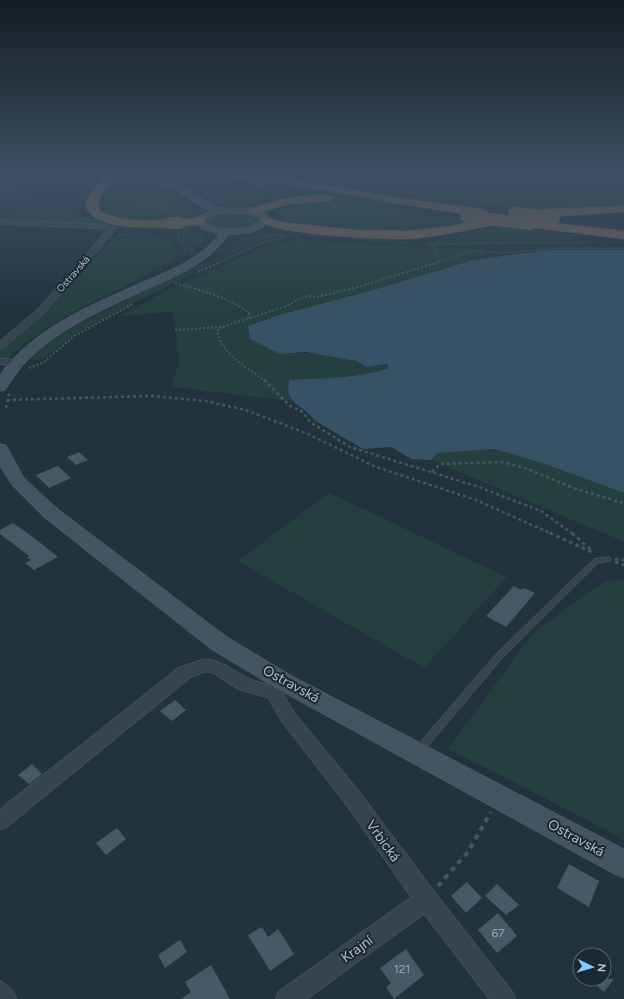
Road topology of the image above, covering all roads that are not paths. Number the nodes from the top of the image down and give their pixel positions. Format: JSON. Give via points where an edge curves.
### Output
{"nodes":[{"id":1,"x":265,"y":220,"type":"edge"},
{"id":2,"x":116,"y":221,"type":"edge"},
{"id":3,"x":266,"y":221,"type":"edge"},
{"id":4,"x":472,"y":221,"type":"edge"},
{"id":5,"x":503,"y":221,"type":"edge"},
{"id":6,"x":571,"y":221,"type":"edge"},
{"id":7,"x":582,"y":221,"type":"edge"},
{"id":8,"x":0,"y":222,"type":"edge"},
{"id":9,"x":199,"y":222,"type":"joint"},
{"id":10,"x":624,"y":225,"type":"edge"},
{"id":11,"x":624,"y":229,"type":"edge"},
{"id":12,"x":226,"y":231,"type":"junction"},
{"id":13,"x":602,"y":236,"type":"dead end"},
{"id":14,"x":624,"y":236,"type":"edge"},
{"id":15,"x":0,"y":346,"type":"edge"},
{"id":16,"x":0,"y":361,"type":"edge"},
{"id":17,"x":17,"y":363,"type":"junction"},
{"id":18,"x":0,"y":387,"type":"edge"},
{"id":19,"x":0,"y":449,"type":"edge"},
{"id":20,"x":608,"y":559,"type":"road end"},
{"id":21,"x":279,"y":688,"type":"junction"},
{"id":22,"x":417,"y":752,"type":"junction"},
{"id":23,"x":0,"y":821,"type":"edge"},
{"id":24,"x":624,"y":864,"type":"edge"},
{"id":25,"x":426,"y":899,"type":"junction"},
{"id":26,"x":0,"y":992,"type":"edge"},
{"id":27,"x":4,"y":999,"type":"edge"},
{"id":28,"x":287,"y":999,"type":"edge"},
{"id":29,"x":504,"y":999,"type":"edge"}],
"edges":[{"from":1,"to":12,"type":"main road","via":[[255,228]]},
{"from":2,"to":9,"type":"highway"},
{"from":3,"to":4,"type":"highway","via":[[274,224],[329,231],[389,235],[437,232]]},
{"from":5,"to":14,"type":"highway","bridge":true},
{"from":6,"to":11,"type":"highway"},
{"from":7,"to":10,"type":"highway"},
{"from":8,"to":15,"type":"street","name":"Ostravská","via":[[112,228],[41,311]]},
{"from":9,"to":12,"type":"main road","via":[[206,227]]},
{"from":12,"to":17,"type":"main road","via":[[219,243],[201,257],[64,327],[39,343]]},
{"from":13,"to":14,"type":"lane"},
{"from":16,"to":17,"type":"street"},
{"from":17,"to":18,"type":"main road"},
{"from":19,"to":21,"type":"main road","name":"Ostravská","via":[[18,481],[52,514]]},
{"from":20,"to":22,"type":"lane","via":[[596,561],[591,565],[500,655]]},
{"from":21,"to":22,"type":"main road","name":"Ostravská"},
{"from":21,"to":23,"type":"street","via":[[244,684],[214,665],[200,666],[184,673]]},
{"from":21,"to":25,"type":"street","name":"Vrbická","via":[[288,717],[351,796]]},
{"from":22,"to":24,"type":"main road","name":"Ostravská"},
{"from":25,"to":28,"type":"street","name":"Krajní"},
{"from":25,"to":29,"type":"street","name":"Vrbická"},
{"from":26,"to":27,"type":"street"}]}
